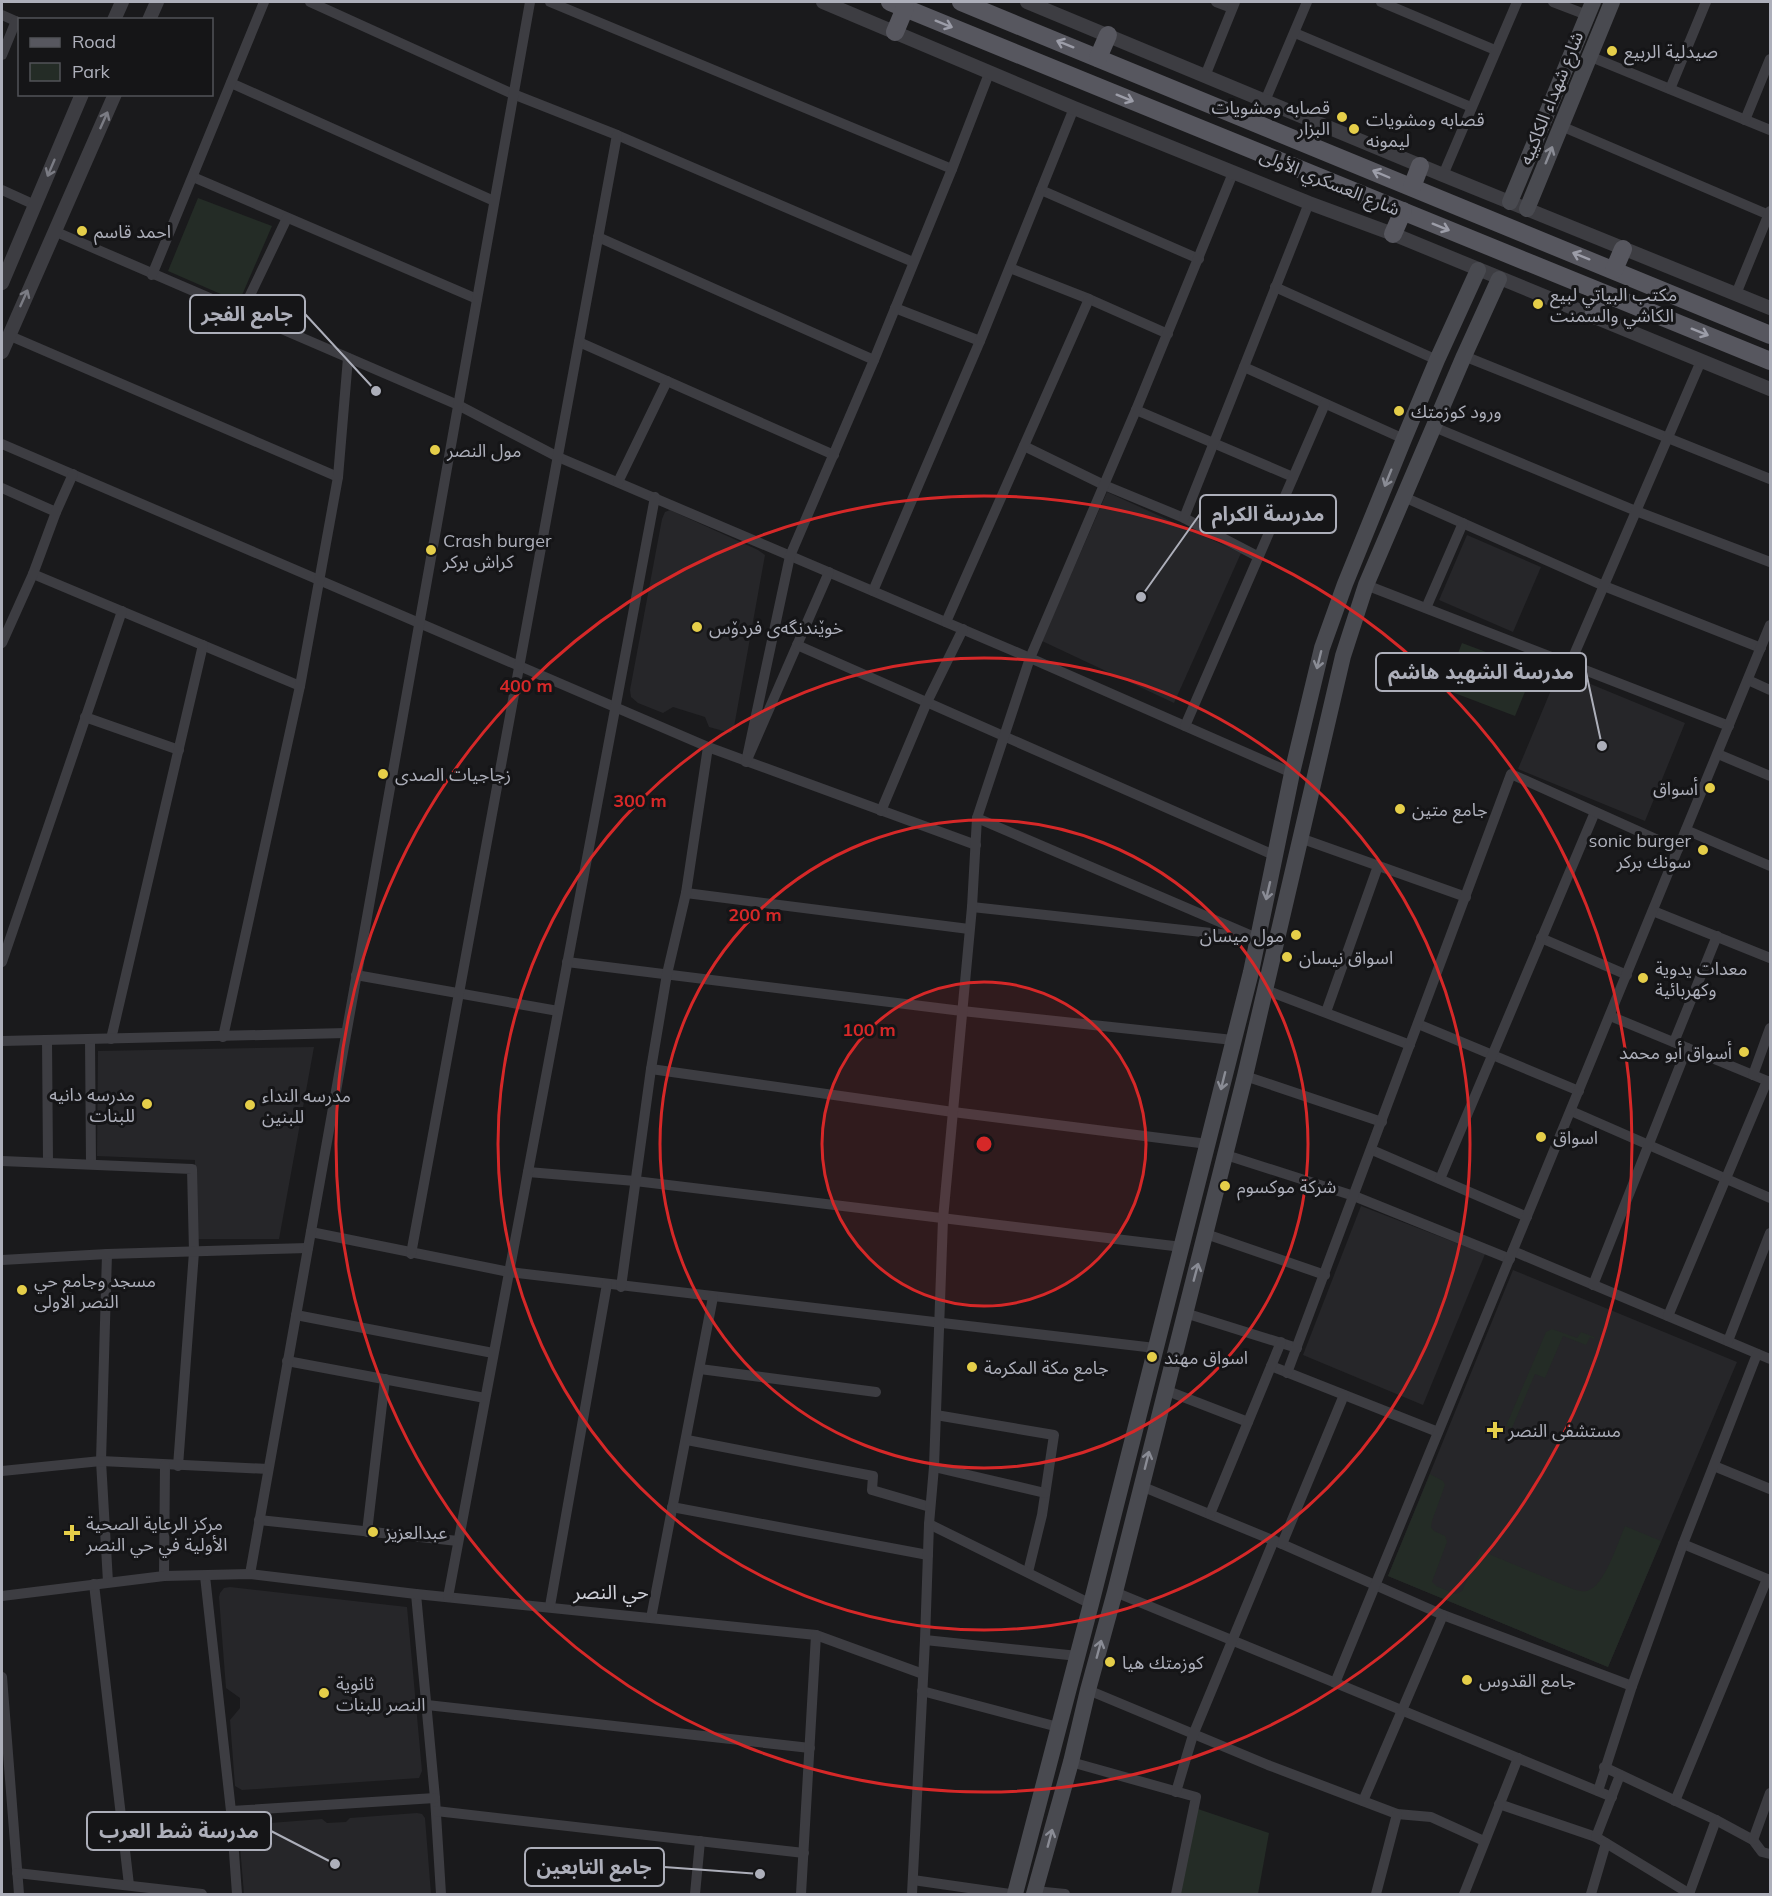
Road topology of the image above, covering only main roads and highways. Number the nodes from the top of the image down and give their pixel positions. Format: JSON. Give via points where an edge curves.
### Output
{"nodes":[{"id":1,"x":961,"y":2,"type":"edge"},
{"id":2,"x":1612,"y":2,"type":"edge"},
{"id":3,"x":898,"y":5,"type":"edge"},
{"id":4,"x":1590,"y":8,"type":"edge"},
{"id":5,"x":895,"y":32,"type":"road end"},
{"id":6,"x":1108,"y":35,"type":"road end"},
{"id":7,"x":1098,"y":58,"type":"junction"},
{"id":8,"x":1420,"y":166,"type":"road end"},
{"id":9,"x":1412,"y":187,"type":"junction"},
{"id":10,"x":1510,"y":202,"type":"road end"},
{"id":11,"x":1527,"y":209,"type":"road end"},
{"id":12,"x":1402,"y":211,"type":"junction"},
{"id":13,"x":1498,"y":223,"type":"junction"},
{"id":14,"x":1521,"y":232,"type":"junction"},
{"id":15,"x":1394,"y":234,"type":"road end"},
{"id":16,"x":1489,"y":246,"type":"junction"},
{"id":17,"x":1623,"y":249,"type":"road end"},
{"id":18,"x":1511,"y":255,"type":"junction"},
{"id":19,"x":1478,"y":270,"type":"road end"},
{"id":20,"x":1614,"y":270,"type":"junction"},
{"id":21,"x":1499,"y":279,"type":"road end"},
{"id":22,"x":1602,"y":293,"type":"junction"},
{"id":23,"x":1593,"y":316,"type":"road end"},
{"id":24,"x":1452,"y":328,"type":"junction"},
{"id":25,"x":1770,"y":335,"type":"edge"},
{"id":26,"x":1472,"y":338,"type":"junction"},
{"id":27,"x":1770,"y":361,"type":"edge"},
{"id":28,"x":1166,"y":1307,"type":"junction"},
{"id":29,"x":1185,"y":1313,"type":"junction"},
{"id":30,"x":1035,"y":1893,"type":"edge"},
{"id":31,"x":1015,"y":1894,"type":"edge"}],
"edges":[{"from":7,"to":1,"type":"main road","name":"شارع العسكري الأولى","one_way":true},
{"from":11,"to":2,"type":"main road","name":"شارع شهداء الكاكييه","one_way":true},
{"from":3,"to":5,"type":"main road"},
{"from":3,"to":12,"type":"main road","name":"شارع العسكري الأولى","one_way":true},
{"from":4,"to":10,"type":"main road"},
{"from":6,"to":7,"type":"main road"},
{"from":9,"to":7,"type":"main road","name":"شارع العسكري الأولى","one_way":true},
{"from":8,"to":9,"type":"main road"},
{"from":9,"to":13,"type":"main road","name":"شارع العسكري الأولى"},
{"from":12,"to":15,"type":"main road"},
{"from":12,"to":16,"type":"main road","name":"شارع العسكري الأولى","one_way":true},
{"from":13,"to":14,"type":"main road","name":"شارع العسكري الأولى"},
{"from":13,"to":16,"type":"main road"},
{"from":14,"to":18,"type":"main road"},
{"from":20,"to":14,"type":"main road","name":"شارع العسكري الأولى","one_way":true},
{"from":16,"to":18,"type":"main road","name":"شارع العسكري الأولى"},
{"from":17,"to":20,"type":"main road"},
{"from":18,"to":22,"type":"main road","name":"شارع العسكري الأولى"},
{"from":19,"to":24,"type":"main road"},
{"from":20,"to":25,"type":"main road","name":"شارع العسكري الأولى"},
{"from":21,"to":26,"type":"main road"},
{"from":22,"to":23,"type":"main road"},
{"from":22,"to":27,"type":"main road","name":"شارع العسكري الأولى","one_way":true},
{"from":24,"to":26,"type":"main road"},
{"from":24,"to":28,"type":"main road","one_way":true,"via":[[1322,648],[1251,972]]},
{"from":29,"to":26,"type":"main road","one_way":true,"via":[[1266,990],[1343,656],[1366,585]]},
{"from":28,"to":29,"type":"main road"},
{"from":28,"to":31,"type":"main road"},
{"from":30,"to":29,"type":"main road","one_way":true}]}
